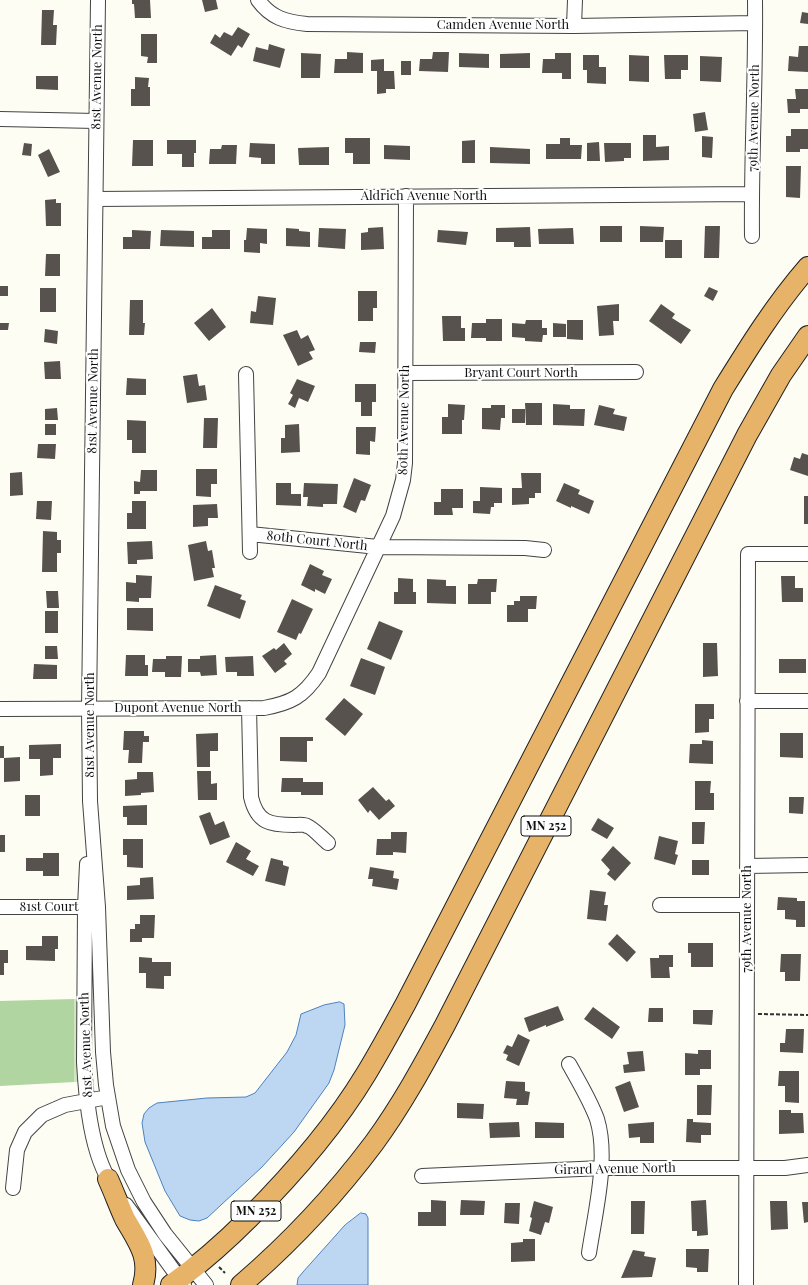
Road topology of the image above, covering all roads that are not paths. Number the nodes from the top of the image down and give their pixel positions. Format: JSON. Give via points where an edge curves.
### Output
{"nodes":[{"id":1,"x":98,"y":0,"type":"edge"},
{"id":2,"x":258,"y":0,"type":"edge"},
{"id":3,"x":575,"y":0,"type":"edge"},
{"id":4,"x":754,"y":0,"type":"edge"},
{"id":5,"x":755,"y":23,"type":"junction"},
{"id":6,"x":574,"y":26,"type":"junction"},
{"id":7,"x":0,"y":119,"type":"edge"},
{"id":8,"x":96,"y":121,"type":"junction"},
{"id":9,"x":752,"y":194,"type":"junction"},
{"id":10,"x":406,"y":196,"type":"junction"},
{"id":11,"x":96,"y":199,"type":"junction"},
{"id":12,"x":752,"y":236,"type":"dead end"},
{"id":13,"x":808,"y":268,"type":"edge"},
{"id":14,"x":808,"y":336,"type":"edge"},
{"id":15,"x":636,"y":372,"type":"dead end"},
{"id":16,"x":406,"y":373,"type":"junction"},
{"id":17,"x":246,"y":374,"type":"dead end"},
{"id":18,"x":250,"y":534,"type":"junction"},
{"id":19,"x":378,"y":547,"type":"junction"},
{"id":20,"x":544,"y":550,"type":"dead end"},
{"id":21,"x":250,"y":552,"type":"dead end"},
{"id":22,"x":808,"y":554,"type":"edge"},
{"id":23,"x":318,"y":673,"type":"joint"},
{"id":24,"x":748,"y":701,"type":"junction"},
{"id":25,"x":808,"y":701,"type":"edge"},
{"id":26,"x":249,"y":708,"type":"junction"},
{"id":27,"x":0,"y":709,"type":"edge"},
{"id":28,"x":89,"y":709,"type":"junction"},
{"id":29,"x":328,"y":843,"type":"dead end"},
{"id":30,"x":808,"y":865,"type":"edge"},
{"id":31,"x":747,"y":866,"type":"junction"},
{"id":32,"x":660,"y":906,"type":"dead end"},
{"id":33,"x":747,"y":906,"type":"junction"},
{"id":34,"x":0,"y":907,"type":"edge"},
{"id":35,"x":91,"y":907,"type":"junction"},
{"id":36,"x":569,"y":1064,"type":"dead end"},
{"id":37,"x":108,"y":1097,"type":"junction"},
{"id":38,"x":88,"y":1101,"type":"junction"},
{"id":39,"x":808,"y":1165,"type":"edge"},
{"id":40,"x":746,"y":1167,"type":"junction"},
{"id":41,"x":602,"y":1168,"type":"junction"},
{"id":42,"x":422,"y":1176,"type":"dead end"},
{"id":43,"x":108,"y":1179,"type":"junction"},
{"id":44,"x":13,"y":1188,"type":"dead end"},
{"id":45,"x":589,"y":1253,"type":"dead end"},
{"id":46,"x":265,"y":1264,"type":"junction"},
{"id":47,"x":182,"y":1279,"type":"edge"},
{"id":48,"x":233,"y":1279,"type":"edge"},
{"id":49,"x":143,"y":1285,"type":"edge"},
{"id":50,"x":206,"y":1285,"type":"edge"},
{"id":51,"x":257,"y":1285,"type":"edge"},
{"id":52,"x":746,"y":1285,"type":"edge"}],
"edges":[{"from":1,"to":8,"type":"street","name":"81st Avenue North"},
{"from":2,"to":6,"type":"street","name":"Camden Avenue North","via":[[276,17],[291,23]]},
{"from":3,"to":6,"type":"street"},
{"from":4,"to":5,"type":"street","name":"79th Avenue North"},
{"from":5,"to":6,"type":"street","name":"Camden Avenue North"},
{"from":5,"to":9,"type":"street","name":"79th Avenue North"},
{"from":7,"to":8,"type":"street"},
{"from":8,"to":11,"type":"street","name":"81st Avenue North"},
{"from":9,"to":10,"type":"street","name":"Aldrich Avenue North"},
{"from":9,"to":12,"type":"street","name":"79th Avenue North"},
{"from":10,"to":11,"type":"street","name":"Aldrich Avenue North"},
{"from":10,"to":16,"type":"street","name":"80th Avenue North"},
{"from":11,"to":28,"type":"street","name":"81st Avenue North"},
{"from":13,"to":47,"type":"highway","number":"MN 252","via":[[758,334],[720,396],[409,996],[365,1075],[336,1118],[291,1175],[242,1225]]},
{"from":14,"to":46,"type":"highway","number":"MN 252","via":[[777,382],[747,435],[425,1062],[374,1143],[355,1167],[308,1222]]},
{"from":15,"to":16,"type":"street","name":"Bryant Court North"},
{"from":16,"to":19,"type":"street","name":"80th Avenue North","via":[[406,463],[393,516]]},
{"from":17,"to":18,"type":"street","name":"80th Court North"},
{"from":18,"to":19,"type":"street","name":"80th Court North"},
{"from":18,"to":21,"type":"street"},
{"from":19,"to":20,"type":"street","name":"80th Court North"},
{"from":19,"to":23,"type":"street","name":"80th Avenue North"},
{"from":22,"to":24,"type":"street","name":"79th Avenue North","via":[[748,554]]},
{"from":23,"to":26,"type":"street","name":"Dupont Avenue North","via":[[309,687],[296,698],[281,705]]},
{"from":24,"to":25,"type":"street"},
{"from":24,"to":31,"type":"street","name":"79th Avenue North"},
{"from":26,"to":28,"type":"street","name":"Dupont Avenue North"},
{"from":26,"to":29,"type":"street","via":[[250,797],[253,808],[260,817],[270,823],[307,826]]},
{"from":27,"to":28,"type":"street","name":"Dupont Avenue North"},
{"from":28,"to":35,"type":"street","name":"81st Avenue North"},
{"from":30,"to":31,"type":"street"},
{"from":31,"to":33,"type":"street","name":"79th Avenue North"},
{"from":32,"to":33,"type":"street"},
{"from":33,"to":40,"type":"street","name":"79th Avenue North"},
{"from":34,"to":35,"type":"street","name":"81st Court"},
{"from":35,"to":37,"type":"street","name":"81st Avenue North"},
{"from":35,"to":38,"type":"street","name":"81st Avenue North","via":[[84,1062]]},
{"from":36,"to":41,"type":"street","via":[[597,1120],[601,1137]]},
{"from":37,"to":38,"type":"street"},
{"from":37,"to":47,"type":"street","name":"81st Avenue North","via":[[113,1126],[128,1170],[144,1202],[165,1234]]},
{"from":38,"to":43,"type":"street","name":"81st Avenue North","via":[[95,1144]]},
{"from":38,"to":44,"type":"street","via":[[65,1105],[42,1115],[25,1132],[17,1150]]},
{"from":39,"to":40,"type":"street","name":"Girard Avenue North","via":[[785,1168]]},
{"from":40,"to":41,"type":"street","name":"Girard Avenue North"},
{"from":40,"to":52,"type":"street","name":"79th Avenue North"},
{"from":41,"to":42,"type":"street","name":"Girard Avenue North"},
{"from":41,"to":45,"type":"street"},
{"from":43,"to":47,"type":"street","name":"81st Avenue North"},
{"from":43,"to":49,"type":"highway","via":[[125,1219],[142,1248],[146,1268]]},
{"from":46,"to":48,"type":"highway","number":"MN 252"},
{"from":46,"to":51,"type":"highway"},
{"from":47,"to":50,"type":"street","name":"81st Avenue North"}]}
